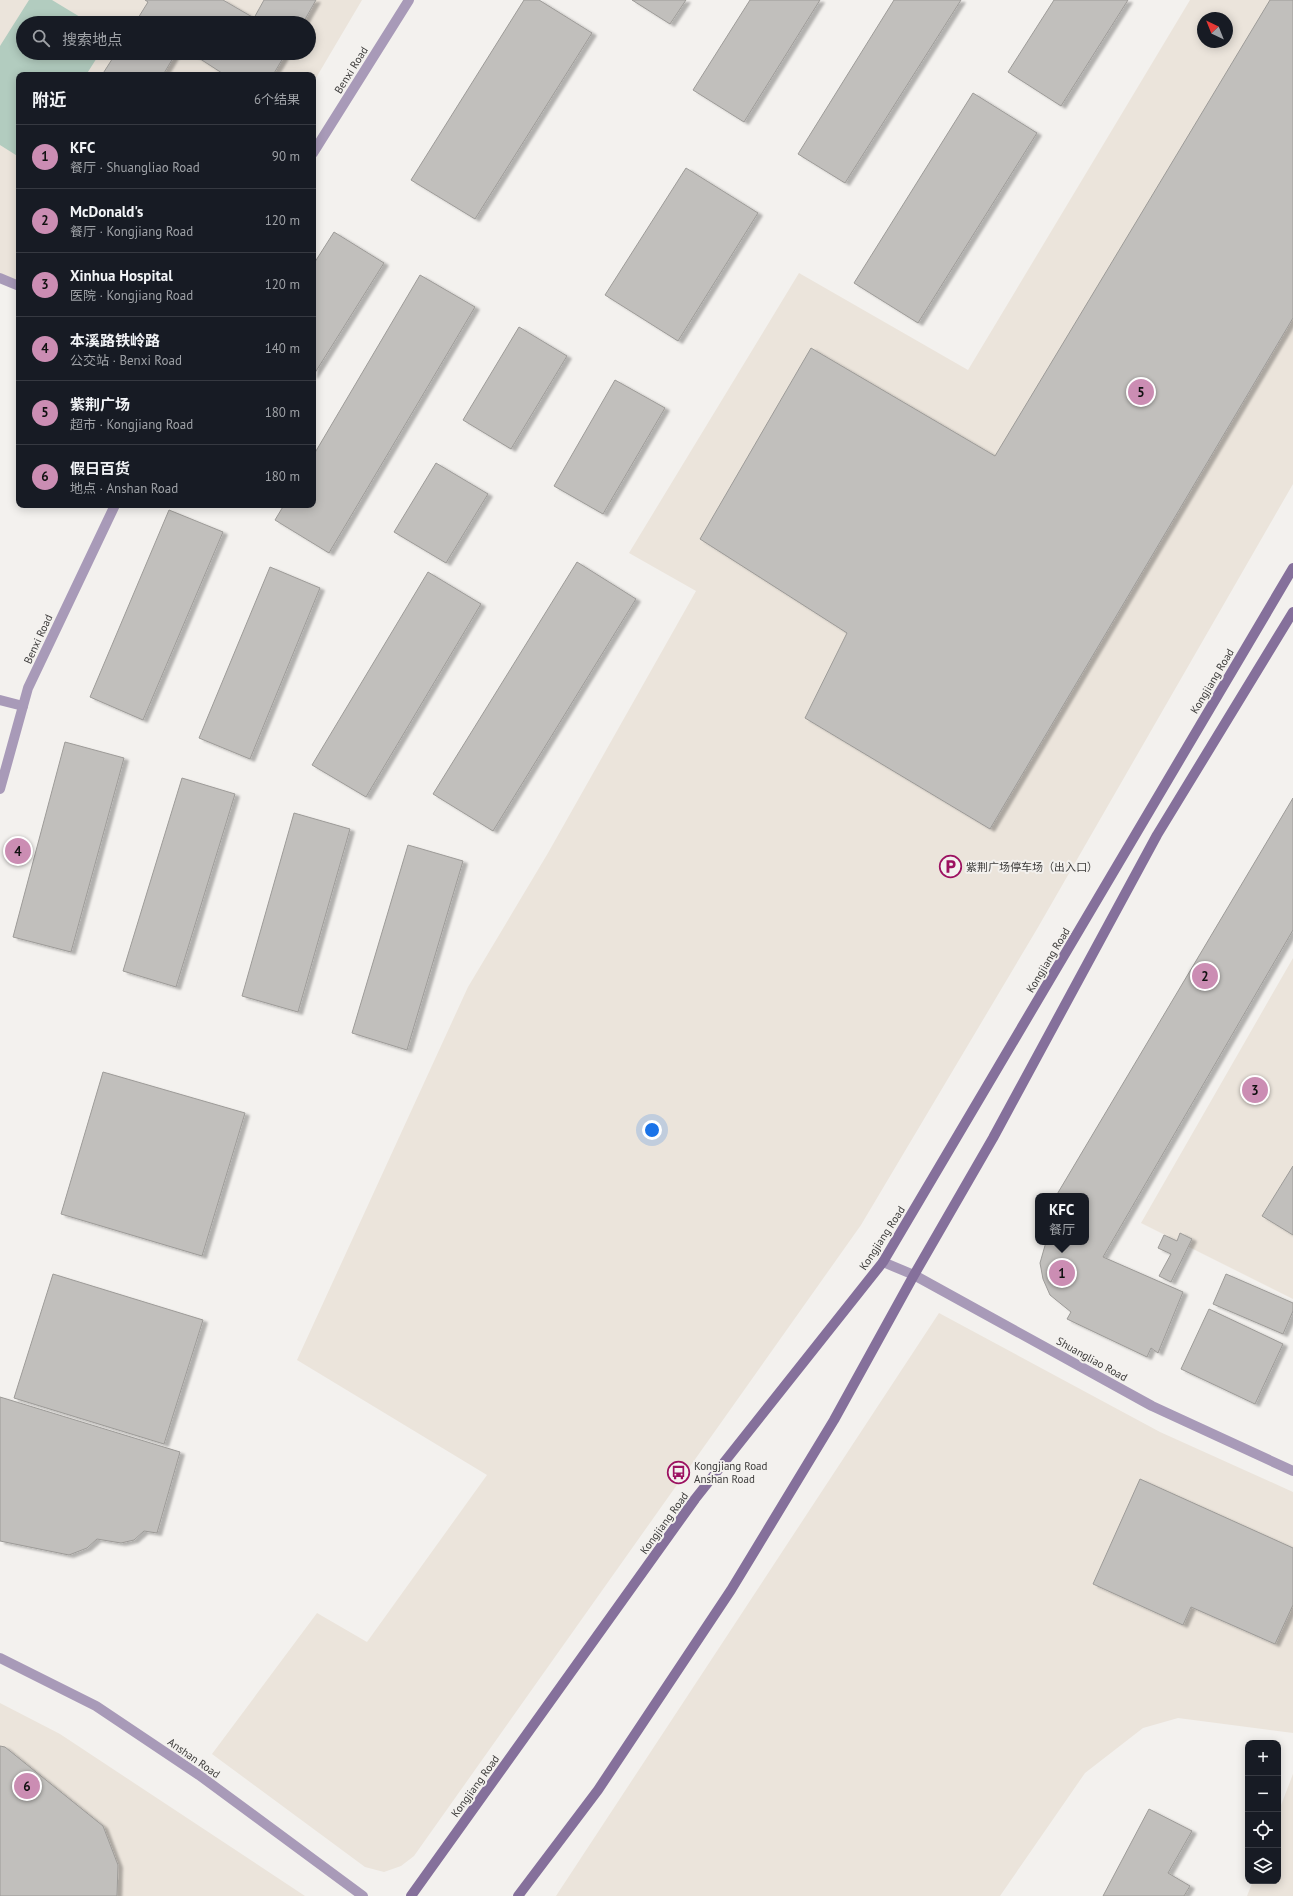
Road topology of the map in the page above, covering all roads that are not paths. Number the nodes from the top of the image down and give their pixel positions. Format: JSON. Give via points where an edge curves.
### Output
{"nodes":[{"id":1,"x":409,"y":0,"type":"edge"},
{"id":2,"x":316,"y":148,"type":"edge"},
{"id":3,"x":0,"y":278,"type":"edge"},
{"id":4,"x":16,"y":285,"type":"edge"},
{"id":5,"x":114,"y":508,"type":"edge"},
{"id":6,"x":1293,"y":568,"type":"edge"},
{"id":7,"x":1293,"y":612,"type":"edge"},
{"id":8,"x":0,"y":700,"type":"edge"},
{"id":9,"x":23,"y":706,"type":"junction"},
{"id":10,"x":0,"y":789,"type":"edge"},
{"id":11,"x":883,"y":1262,"type":"junction"},
{"id":12,"x":914,"y":1275,"type":"junction"},
{"id":13,"x":1293,"y":1471,"type":"edge"},
{"id":14,"x":0,"y":1658,"type":"edge"},
{"id":15,"x":362,"y":1896,"type":"edge"},
{"id":16,"x":412,"y":1896,"type":"edge"},
{"id":17,"x":518,"y":1896,"type":"edge"}],
"edges":[{"from":1,"to":2,"type":"street","name":"Benxi Road"},
{"from":3,"to":4,"type":"street"},
{"from":5,"to":9,"type":"street","name":"Benxi Road","via":[[28,688]]},
{"from":6,"to":11,"type":"main road","name":"Kongjiang Road"},
{"from":7,"to":12,"type":"main road","via":[[1157,835],[993,1138]]},
{"from":8,"to":9,"type":"street"},
{"from":9,"to":10,"type":"street","name":"Benxi Road"},
{"from":11,"to":12,"type":"street","name":"Shuangliao Road"},
{"from":11,"to":16,"type":"main road","name":"Kongjiang Road","via":[[695,1499]]},
{"from":12,"to":13,"type":"street","name":"Shuangliao Road","via":[[1152,1406]]},
{"from":12,"to":17,"type":"main road","via":[[834,1420],[731,1590],[598,1790]]},
{"from":14,"to":15,"type":"street","name":"Anshan Road","via":[[96,1706],[199,1775]]}]}
